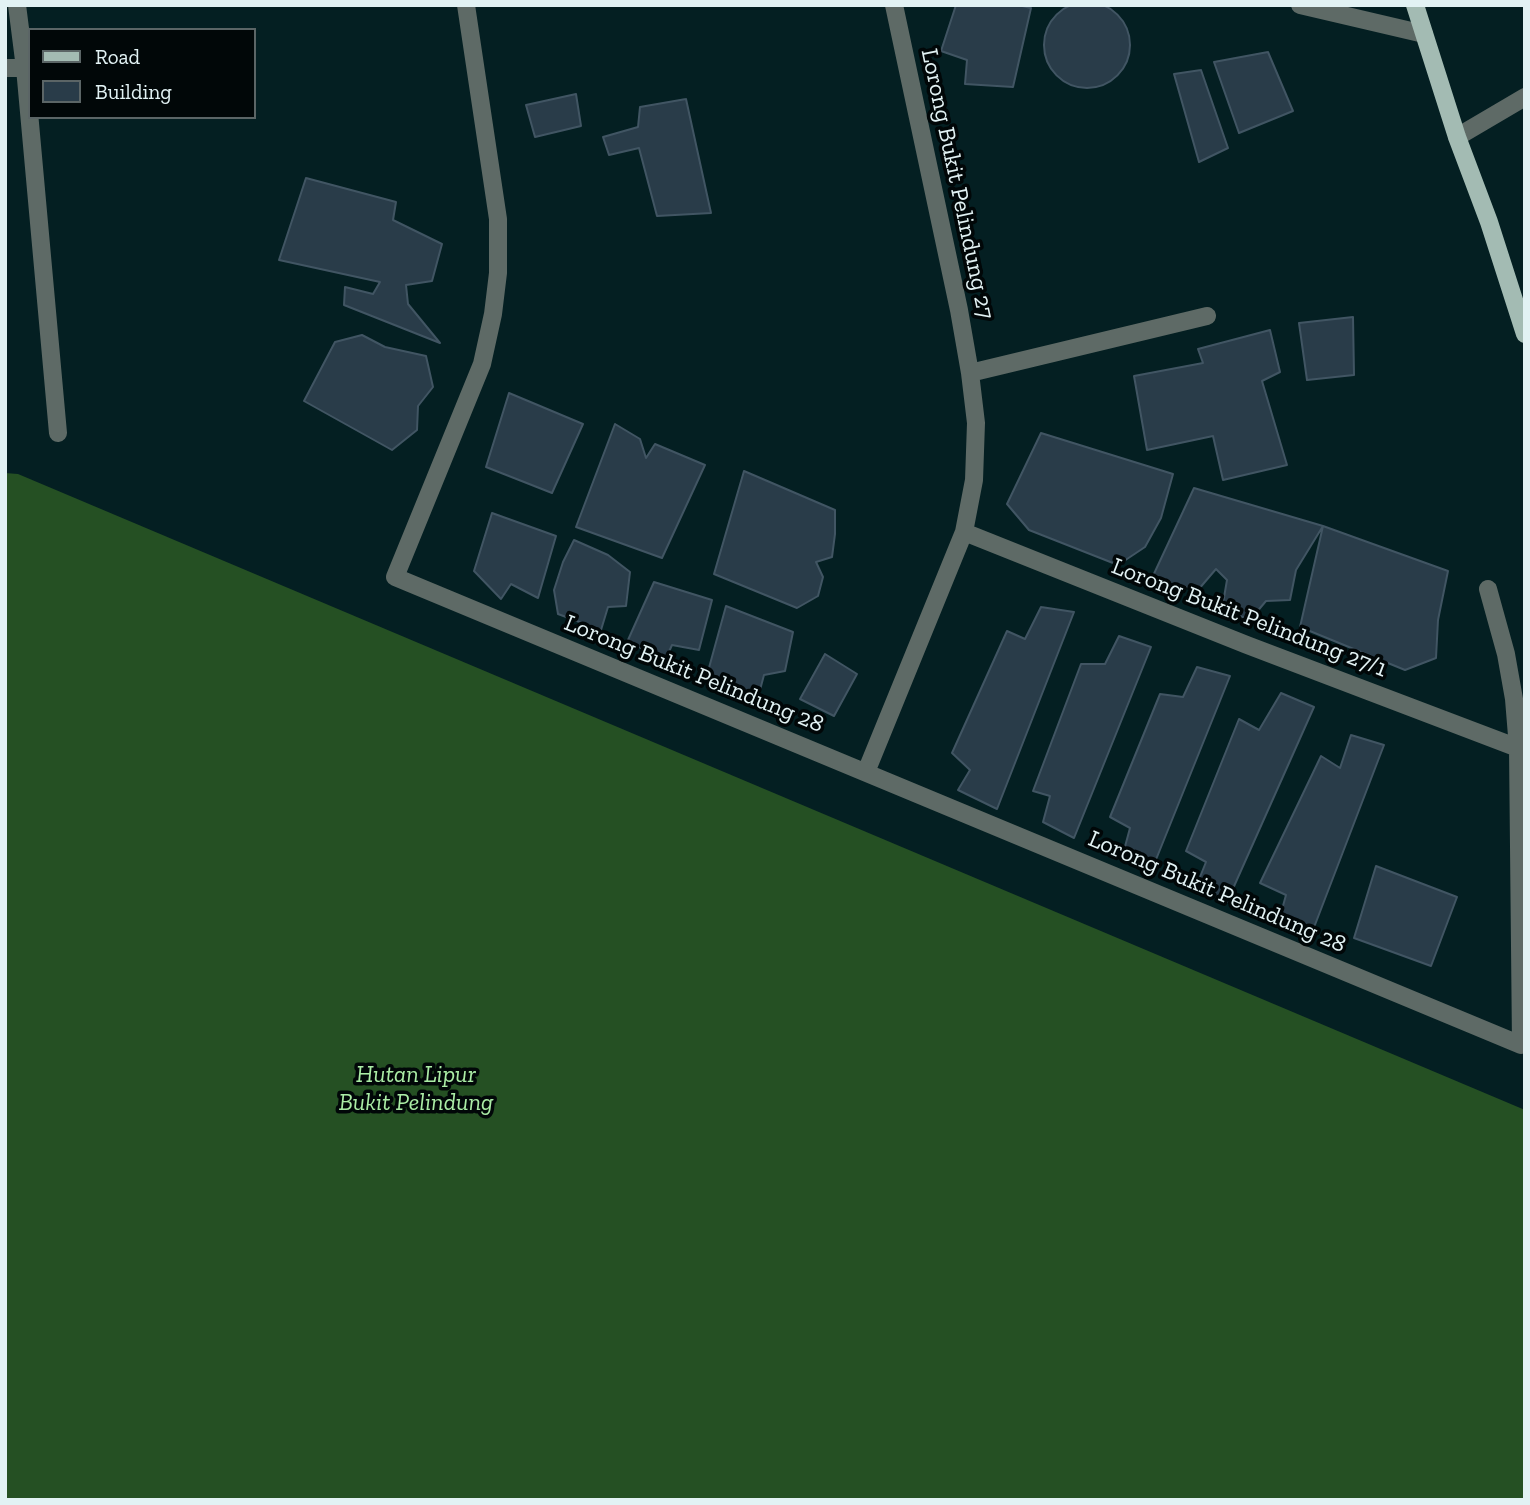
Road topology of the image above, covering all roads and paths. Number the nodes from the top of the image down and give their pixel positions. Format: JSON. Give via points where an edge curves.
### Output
{"nodes":[{"id":1,"x":16,"y":5,"type":"edge"},
{"id":2,"x":466,"y":5,"type":"edge"},
{"id":3,"x":894,"y":5,"type":"edge"},
{"id":4,"x":1300,"y":5,"type":"edge"},
{"id":5,"x":1415,"y":5,"type":"edge"},
{"id":6,"x":1424,"y":34,"type":"junction"},
{"id":7,"x":5,"y":68,"type":"edge"},
{"id":8,"x":25,"y":68,"type":"junction"},
{"id":9,"x":1525,"y":97,"type":"edge"},
{"id":10,"x":28,"y":101,"type":"edge"},
{"id":11,"x":30,"y":119,"type":"edge"},
{"id":12,"x":1457,"y":137,"type":"junction"},
{"id":13,"x":1208,"y":316,"type":"dead end"},
{"id":14,"x":1525,"y":334,"type":"edge"},
{"id":15,"x":970,"y":373,"type":"junction"},
{"id":16,"x":58,"y":433,"type":"dead end"},
{"id":17,"x":964,"y":532,"type":"junction"},
{"id":18,"x":1488,"y":589,"type":"dead end"},
{"id":19,"x":1518,"y":748,"type":"junction"},
{"id":20,"x":866,"y":772,"type":"junction"}],
"edges":[{"from":1,"to":8,"type":"street"},
{"from":2,"to":20,"type":"street","name":"Lorong Bukit Pelindung 28","via":[[498,219],[493,314],[482,364],[395,577]]},
{"from":3,"to":15,"type":"street","name":"Lorong Bukit Pelindung 27"},
{"from":4,"to":6,"type":"street"},
{"from":5,"to":6,"type":"main road"},
{"from":6,"to":12,"type":"main road"},
{"from":7,"to":8,"type":"street"},
{"from":8,"to":10,"type":"street"},
{"from":9,"to":12,"type":"street"},
{"from":11,"to":16,"type":"street"},
{"from":12,"to":14,"type":"main road"},
{"from":13,"to":15,"type":"street"},
{"from":15,"to":17,"type":"street","name":"Lorong Bukit Pelindung 27","via":[[976,423],[974,480]]},
{"from":17,"to":19,"type":"street","name":"Lorong Bukit Pelindung 27/1"},
{"from":17,"to":20,"type":"street","name":"Lorong Bukit Pelindung 27"},
{"from":18,"to":19,"type":"street","via":[[1506,653]]},
{"from":19,"to":20,"type":"street","name":"Lorong Bukit Pelindung 28","via":[[1521,1045]]}]}
